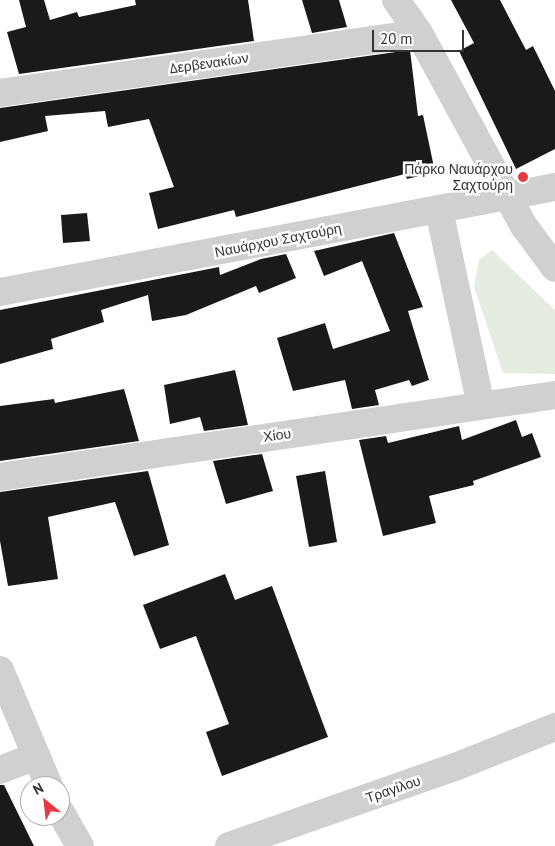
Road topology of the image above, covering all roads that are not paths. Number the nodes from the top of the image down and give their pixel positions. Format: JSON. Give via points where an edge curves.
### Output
{"nodes":[{"id":1,"x":396,"y":0,"type":"edge"},
{"id":2,"x":418,"y":33,"type":"junction"},
{"id":3,"x":0,"y":93,"type":"edge"},
{"id":4,"x":555,"y":187,"type":"edge"},
{"id":5,"x":508,"y":197,"type":"junction"},
{"id":6,"x":439,"y":210,"type":"junction"},
{"id":7,"x":555,"y":268,"type":"edge"},
{"id":8,"x":0,"y":292,"type":"edge"},
{"id":9,"x":555,"y":395,"type":"edge"},
{"id":10,"x":481,"y":406,"type":"junction"},
{"id":11,"x":0,"y":477,"type":"edge"},
{"id":12,"x":0,"y":670,"type":"edge"},
{"id":13,"x":555,"y":728,"type":"edge"},
{"id":14,"x":36,"y":756,"type":"junction"},
{"id":15,"x":0,"y":770,"type":"edge"},
{"id":16,"x":45,"y":776,"type":"edge"},
{"id":17,"x":69,"y":826,"type":"edge"},
{"id":18,"x":80,"y":846,"type":"edge"},
{"id":19,"x":229,"y":846,"type":"edge"}],
"edges":[{"from":1,"to":2,"type":"street"},
{"from":2,"to":3,"type":"street","name":"Δερβενακίων"},
{"from":2,"to":5,"type":"street"},
{"from":4,"to":5,"type":"street","name":"Ναυάρχου Σαχτούρη"},
{"from":5,"to":6,"type":"street","name":"Ναυάρχου Σαχτούρη"},
{"from":5,"to":7,"type":"street"},
{"from":6,"to":8,"type":"street","name":"Ναυάρχου Σαχτούρη"},
{"from":6,"to":10,"type":"street"},
{"from":9,"to":10,"type":"street","name":"Χίου"},
{"from":10,"to":11,"type":"street","name":"Χίου"},
{"from":12,"to":14,"type":"street"},
{"from":13,"to":19,"type":"street","name":"Τραγίλου","via":[[455,767]]},
{"from":14,"to":15,"type":"street"},
{"from":14,"to":16,"type":"street"},
{"from":17,"to":18,"type":"street"}]}
